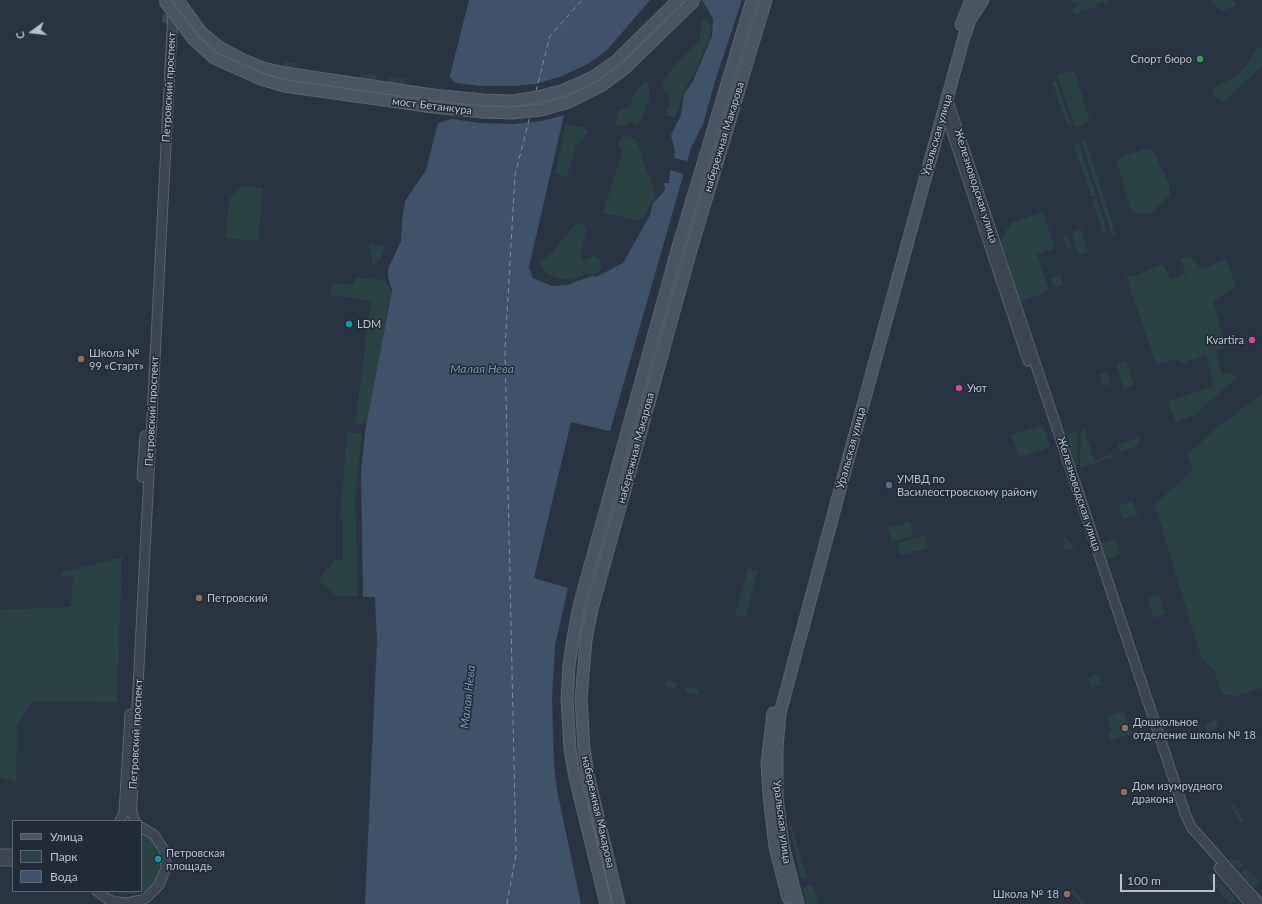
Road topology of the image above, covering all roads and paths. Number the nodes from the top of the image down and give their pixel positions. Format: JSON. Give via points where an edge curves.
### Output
{"nodes":[{"id":1,"x":164,"y":0,"type":"edge"},
{"id":2,"x":174,"y":0,"type":"edge"},
{"id":3,"x":178,"y":0,"type":"edge"},
{"id":4,"x":678,"y":0,"type":"edge"},
{"id":5,"x":695,"y":0,"type":"edge"},
{"id":6,"x":752,"y":0,"type":"edge"},
{"id":7,"x":766,"y":0,"type":"edge"},
{"id":8,"x":982,"y":0,"type":"edge"},
{"id":9,"x":969,"y":3,"type":"edge"},
{"id":10,"x":167,"y":23,"type":"tunnel mouth"},
{"id":11,"x":945,"y":96,"type":"junction"},
{"id":12,"x":944,"y":110,"type":"junction"},
{"id":13,"x":950,"y":130,"type":"junction"},
{"id":14,"x":938,"y":131,"type":"junction"},
{"id":15,"x":120,"y":820,"type":"edge"},
{"id":16,"x":135,"y":820,"type":"edge"},
{"id":17,"x":142,"y":828,"type":"edge"},
{"id":18,"x":0,"y":854,"type":"edge"},
{"id":19,"x":12,"y":854,"type":"edge"},
{"id":20,"x":0,"y":861,"type":"edge"},
{"id":21,"x":12,"y":861,"type":"edge"},
{"id":22,"x":98,"y":892,"type":"edge"},
{"id":23,"x":606,"y":904,"type":"edge"},
{"id":24,"x":619,"y":904,"type":"edge"},
{"id":25,"x":790,"y":904,"type":"edge"},
{"id":26,"x":798,"y":904,"type":"edge"},
{"id":27,"x":1250,"y":904,"type":"edge"},
{"id":28,"x":1260,"y":904,"type":"edge"}],
"edges":[{"from":1,"to":5,"type":"main road","name":"мост Бетанкура","bridge":true,"via":[[194,40],[214,58],[261,80],[284,86],[433,107],[513,113],[541,110],[569,102],[600,86],[624,69]]},
{"from":2,"to":16,"type":"street","name":"Петровский проспект","via":[[132,813]]},
{"from":3,"to":4,"type":"main road","name":"мост Бетанкура","via":[[201,32],[219,47],[263,68],[433,95],[512,101],[538,98],[594,77],[616,61]]},
{"from":6,"to":23,"type":"main road","name":"набережная Макарова","via":[[678,247],[579,606],[573,638],[568,680],[570,749]]},
{"from":7,"to":24,"type":"main road","name":"набережная Макарова","via":[[691,250],[592,609],[586,640],[581,699],[584,748],[588,775]]},
{"from":8,"to":11,"type":"main road","name":"Уральская улица","via":[[966,31]]},
{"from":9,"to":11,"type":"main road","name":"Уральская улица"},
{"from":10,"to":15,"type":"street","name":"Петровский проспект","via":[[130,730],[124,812]]},
{"from":11,"to":12,"type":"main road","name":"Уральская улица"},
{"from":11,"to":25,"type":"main road","name":"Уральская улица","via":[[818,543],[773,712],[767,764],[769,795],[775,847]]},
{"from":11,"to":28,"type":"street","name":"Железноводская улица","via":[[1186,816],[1192,828]]},
{"from":12,"to":13,"type":"street","name":"Железноводская улица"},
{"from":12,"to":14,"type":"main road","name":"Уральская улица"},
{"from":13,"to":14,"type":"street","via":[[943,127]]},
{"from":13,"to":27,"type":"street","name":"Железноводская улица","via":[[1181,818],[1187,830]]},
{"from":14,"to":26,"type":"main road","name":"Уральская улица","via":[[780,713],[777,798],[783,845]]},
{"from":17,"to":22,"type":"street","via":[[154,835],[164,850],[166,868],[159,885],[146,898],[128,903],[109,900]]},
{"from":18,"to":19,"type":"street"},
{"from":20,"to":21,"type":"street"}]}
